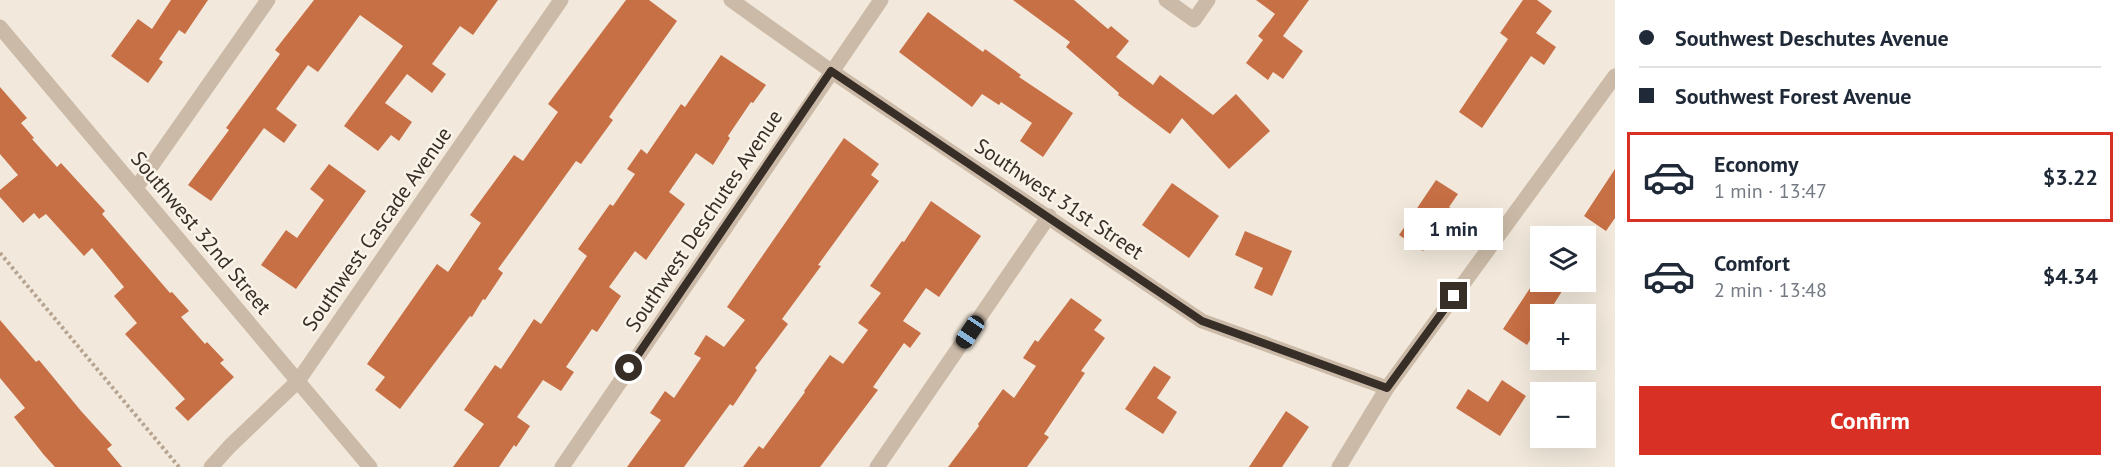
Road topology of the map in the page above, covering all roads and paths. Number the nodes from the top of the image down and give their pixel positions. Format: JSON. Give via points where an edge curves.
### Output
{"nodes":[{"id":1,"x":268,"y":0,"type":"edge"},
{"id":2,"x":561,"y":0,"type":"edge"},
{"id":3,"x":731,"y":0,"type":"edge"},
{"id":4,"x":881,"y":0,"type":"edge"},
{"id":5,"x":1166,"y":0,"type":"edge"},
{"id":6,"x":1208,"y":0,"type":"edge"},
{"id":7,"x":0,"y":27,"type":"edge"},
{"id":8,"x":831,"y":71,"type":"junction"},
{"id":9,"x":1615,"y":76,"type":"edge"},
{"id":10,"x":136,"y":188,"type":"junction"},
{"id":11,"x":1049,"y":216,"type":"junction"},
{"id":12,"x":0,"y":253,"type":"edge"},
{"id":13,"x":298,"y":381,"type":"junction"},
{"id":14,"x":1387,"y":388,"type":"junction"},
{"id":15,"x":179,"y":467,"type":"edge"},
{"id":16,"x":211,"y":467,"type":"edge"},
{"id":17,"x":370,"y":467,"type":"edge"},
{"id":18,"x":562,"y":467,"type":"edge"},
{"id":19,"x":877,"y":467,"type":"edge"},
{"id":20,"x":1339,"y":467,"type":"edge"}],
"edges":[{"from":1,"to":10,"type":"street"},
{"from":2,"to":13,"type":"street","name":"Southwest Cascade Avenue"},
{"from":3,"to":8,"type":"street","name":"Southwest 31st Street"},
{"from":4,"to":8,"type":"street","name":"Southwest Deschutes Avenue"},
{"from":5,"to":6,"type":"street","via":[[1194,20]]},
{"from":7,"to":10,"type":"street","name":"Southwest 32nd Street"},
{"from":8,"to":11,"type":"street","name":"Southwest 31st Street"},
{"from":8,"to":18,"type":"street","name":"Southwest Deschutes Avenue"},
{"from":9,"to":14,"type":"street"},
{"from":10,"to":13,"type":"street","name":"Southwest 32nd Street"},
{"from":11,"to":14,"type":"street","name":"Southwest 31st Street","via":[[1202,321]]},
{"from":11,"to":19,"type":"street"},
{"from":12,"to":15,"type":"path"},
{"from":13,"to":16,"type":"street","name":"Southwest Cascade Avenue"},
{"from":13,"to":17,"type":"street","name":"Southwest 32nd Street"},
{"from":14,"to":20,"type":"street"}]}
